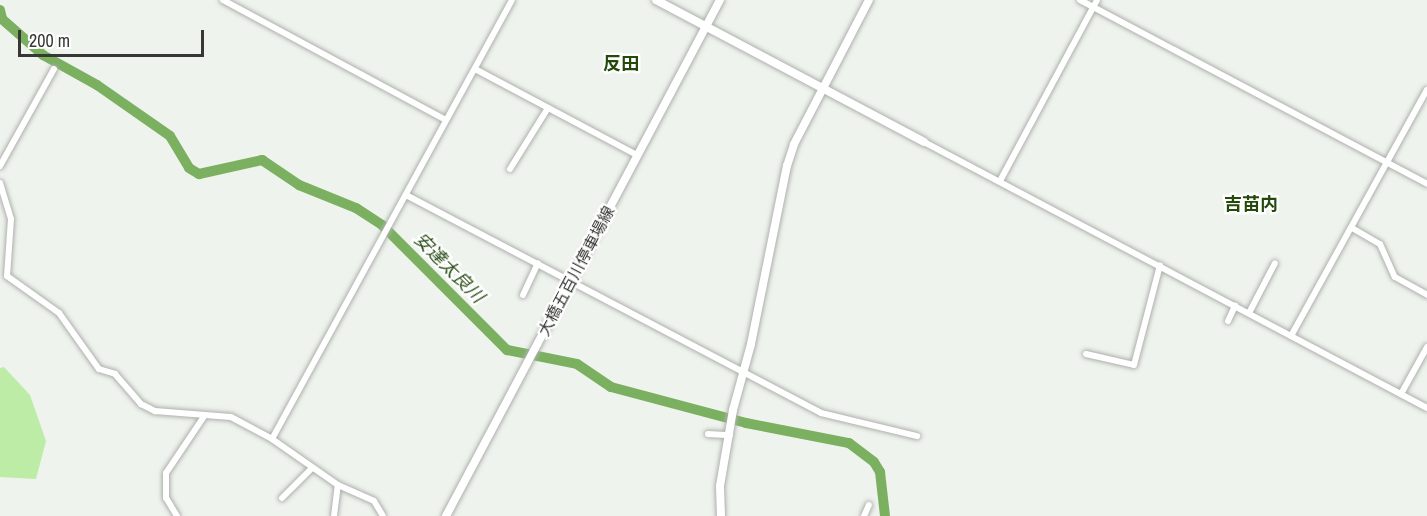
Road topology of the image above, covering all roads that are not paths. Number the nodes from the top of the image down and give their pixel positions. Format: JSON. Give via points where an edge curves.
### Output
{"nodes":[{"id":1,"x":224,"y":0,"type":"edge"},
{"id":2,"x":512,"y":0,"type":"edge"},
{"id":3,"x":656,"y":0,"type":"edge"},
{"id":4,"x":720,"y":0,"type":"edge"},
{"id":5,"x":869,"y":0,"type":"edge"},
{"id":6,"x":1080,"y":0,"type":"edge"},
{"id":7,"x":1095,"y":3,"type":"edge"},
{"id":8,"x":706,"y":27,"type":"junction"},
{"id":9,"x":54,"y":69,"type":"dead end"},
{"id":10,"x":475,"y":69,"type":"junction"},
{"id":11,"x":826,"y":89,"type":"junction"},
{"id":12,"x":1427,"y":90,"type":"edge"},
{"id":13,"x":548,"y":108,"type":"junction"},
{"id":14,"x":446,"y":120,"type":"junction"},
{"id":15,"x":924,"y":142,"type":"joint"},
{"id":16,"x":637,"y":155,"type":"junction"},
{"id":17,"x":1389,"y":163,"type":"junction"},
{"id":18,"x":0,"y":166,"type":"edge"},
{"id":19,"x":510,"y":169,"type":"dead end"},
{"id":20,"x":1000,"y":182,"type":"junction"},
{"id":21,"x":0,"y":183,"type":"edge"},
{"id":22,"x":1427,"y":184,"type":"edge"},
{"id":23,"x":406,"y":195,"type":"junction"},
{"id":24,"x":1352,"y":228,"type":"junction"},
{"id":25,"x":538,"y":263,"type":"junction"},
{"id":26,"x":1275,"y":263,"type":"dead end"},
{"id":27,"x":1160,"y":265,"type":"junction"},
{"id":28,"x":571,"y":281,"type":"junction"},
{"id":29,"x":523,"y":295,"type":"dead end"},
{"id":30,"x":1427,"y":295,"type":"edge"},
{"id":31,"x":1235,"y":306,"type":"junction"},
{"id":32,"x":1249,"y":313,"type":"junction"},
{"id":33,"x":1228,"y":321,"type":"dead end"},
{"id":34,"x":1291,"y":336,"type":"junction"},
{"id":35,"x":1427,"y":346,"type":"edge"},
{"id":36,"x":1086,"y":354,"type":"dead end"},
{"id":37,"x":745,"y":372,"type":"junction"},
{"id":38,"x":1401,"y":394,"type":"junction"},
{"id":39,"x":1427,"y":408,"type":"edge"},
{"id":40,"x":205,"y":415,"type":"junction"},
{"id":41,"x":730,"y":433,"type":"junction"},
{"id":42,"x":708,"y":434,"type":"dead end"},
{"id":43,"x":917,"y":436,"type":"dead end"},
{"id":44,"x":272,"y":439,"type":"junction"},
{"id":45,"x":312,"y":468,"type":"junction"},
{"id":46,"x":338,"y":485,"type":"junction"},
{"id":47,"x":282,"y":498,"type":"dead end"},
{"id":48,"x":869,"y":505,"type":"dead end"},
{"id":49,"x":177,"y":516,"type":"edge"},
{"id":50,"x":334,"y":516,"type":"edge"},
{"id":51,"x":383,"y":516,"type":"edge"},
{"id":52,"x":446,"y":516,"type":"edge"},
{"id":53,"x":721,"y":516,"type":"edge"},
{"id":54,"x":864,"y":516,"type":"edge"}],
"edges":[{"from":1,"to":14,"type":"street"},
{"from":2,"to":10,"type":"street"},
{"from":3,"to":8,"type":"street"},
{"from":4,"to":8,"type":"street","name":"大橋五百川停車場線"},
{"from":5,"to":11,"type":"street"},
{"from":6,"to":7,"type":"street"},
{"from":7,"to":17,"type":"street"},
{"from":7,"to":20,"type":"street"},
{"from":8,"to":11,"type":"street"},
{"from":8,"to":16,"type":"street","name":"大橋五百川停車場線"},
{"from":9,"to":18,"type":"street"},
{"from":10,"to":13,"type":"street"},
{"from":10,"to":14,"type":"street"},
{"from":11,"to":15,"type":"street"},
{"from":11,"to":37,"type":"street","via":[[794,144],[787,166]]},
{"from":12,"to":17,"type":"street"},
{"from":13,"to":16,"type":"street"},
{"from":13,"to":19,"type":"street"},
{"from":14,"to":23,"type":"street"},
{"from":15,"to":20,"type":"street"},
{"from":16,"to":28,"type":"street","name":"大橋五百川停車場線"},
{"from":17,"to":22,"type":"street"},
{"from":17,"to":24,"type":"street"},
{"from":20,"to":27,"type":"street"},
{"from":21,"to":40,"type":"street","via":[[11,219],[7,276],[59,314],[99,369],[115,374],[145,408]]},
{"from":23,"to":25,"type":"street"},
{"from":23,"to":44,"type":"street"},
{"from":24,"to":30,"type":"street","via":[[1380,244],[1395,277]]},
{"from":24,"to":34,"type":"street"},
{"from":25,"to":28,"type":"street"},
{"from":25,"to":29,"type":"street"},
{"from":26,"to":32,"type":"street"},
{"from":27,"to":31,"type":"street"},
{"from":27,"to":36,"type":"street","via":[[1134,365]]},
{"from":28,"to":37,"type":"street"},
{"from":28,"to":52,"type":"street","name":"大橋五百川停車場線"},
{"from":31,"to":32,"type":"street"},
{"from":31,"to":33,"type":"street"},
{"from":32,"to":34,"type":"street"},
{"from":34,"to":38,"type":"street"},
{"from":35,"to":38,"type":"street"},
{"from":37,"to":41,"type":"street"},
{"from":37,"to":43,"type":"street","via":[[821,413]]},
{"from":38,"to":39,"type":"street"},
{"from":40,"to":44,"type":"street","via":[[231,417]]},
{"from":40,"to":49,"type":"street","via":[[166,473],[166,498]]},
{"from":41,"to":42,"type":"street"},
{"from":41,"to":53,"type":"street","via":[[720,486]]},
{"from":44,"to":45,"type":"street"},
{"from":45,"to":46,"type":"street"},
{"from":45,"to":47,"type":"street"},
{"from":46,"to":50,"type":"street"},
{"from":46,"to":51,"type":"street","via":[[374,501]]},
{"from":48,"to":54,"type":"street"}]}
